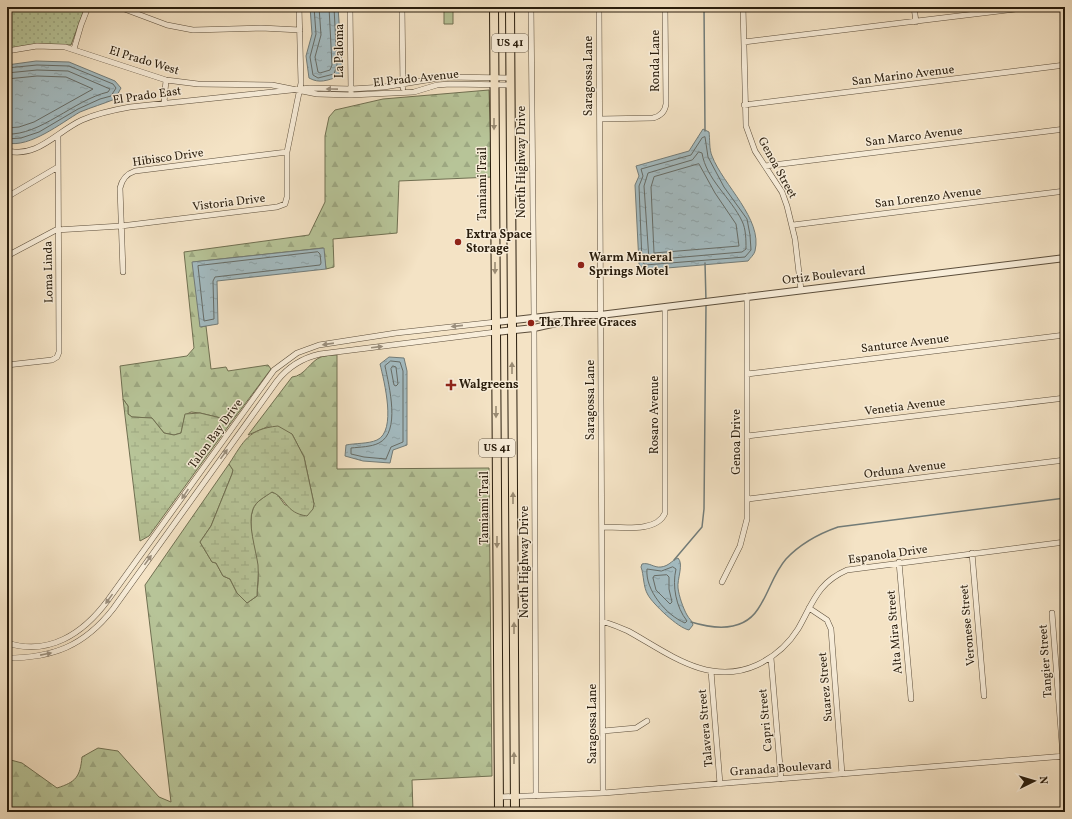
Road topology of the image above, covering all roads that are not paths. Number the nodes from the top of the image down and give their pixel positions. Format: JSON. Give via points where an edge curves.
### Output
{"nodes":[{"id":1,"x":88,"y":7,"type":"edge"},
{"id":2,"x":119,"y":7,"type":"edge"},
{"id":3,"x":299,"y":7,"type":"edge"},
{"id":4,"x":350,"y":7,"type":"edge"},
{"id":5,"x":402,"y":7,"type":"edge"},
{"id":6,"x":494,"y":7,"type":"edge"},
{"id":7,"x":510,"y":7,"type":"edge"},
{"id":8,"x":531,"y":7,"type":"edge"},
{"id":9,"x":599,"y":7,"type":"edge"},
{"id":10,"x":665,"y":7,"type":"edge"},
{"id":11,"x":743,"y":7,"type":"edge"},
{"id":12,"x":914,"y":7,"type":"edge"},
{"id":13,"x":1032,"y":7,"type":"edge"},
{"id":14,"x":1063,"y":7,"type":"edge"},
{"id":15,"x":1065,"y":10,"type":"edge"},
{"id":16,"x":916,"y":22,"type":"junction"},
{"id":17,"x":300,"y":30,"type":"junction"},
{"id":18,"x":744,"y":42,"type":"junction"},
{"id":19,"x":74,"y":49,"type":"junction"},
{"id":20,"x":7,"y":51,"type":"edge"},
{"id":21,"x":1065,"y":65,"type":"edge"},
{"id":22,"x":440,"y":78,"type":"junction"},
{"id":23,"x":166,"y":80,"type":"junction"},
{"id":24,"x":494,"y":81,"type":"junction"},
{"id":25,"x":511,"y":82,"type":"junction"},
{"id":26,"x":441,"y":84,"type":"junction"},
{"id":27,"x":402,"y":85,"type":"junction"},
{"id":28,"x":350,"y":89,"type":"junction"},
{"id":29,"x":300,"y":90,"type":"junction"},
{"id":30,"x":402,"y":92,"type":"junction"},
{"id":31,"x":351,"y":95,"type":"junction"},
{"id":32,"x":164,"y":103,"type":"junction"},
{"id":33,"x":744,"y":105,"type":"junction"},
{"id":34,"x":600,"y":119,"type":"junction"},
{"id":35,"x":1065,"y":129,"type":"edge"},
{"id":36,"x":58,"y":135,"type":"junction"},
{"id":37,"x":7,"y":151,"type":"edge"},
{"id":38,"x":287,"y":152,"type":"junction"},
{"id":39,"x":765,"y":166,"type":"junction"},
{"id":40,"x":58,"y":167,"type":"junction"},
{"id":41,"x":1065,"y":191,"type":"edge"},
{"id":42,"x":7,"y":197,"type":"edge"},
{"id":43,"x":792,"y":225,"type":"junction"},
{"id":44,"x":121,"y":226,"type":"junction"},
{"id":45,"x":59,"y":230,"type":"junction"},
{"id":46,"x":7,"y":256,"type":"edge"},
{"id":47,"x":1065,"y":258,"type":"edge"},
{"id":48,"x":123,"y":272,"type":"dead end"},
{"id":49,"x":801,"y":290,"type":"junction"},
{"id":50,"x":747,"y":296,"type":"junction"},
{"id":51,"x":665,"y":307,"type":"junction"},
{"id":52,"x":7,"y":313,"type":"edge"},
{"id":53,"x":600,"y":315,"type":"junction"},
{"id":54,"x":587,"y":316,"type":"junction"},
{"id":55,"x":534,"y":317,"type":"junction"},
{"id":56,"x":512,"y":320,"type":"junction"},
{"id":57,"x":496,"y":322,"type":"junction"},
{"id":58,"x":534,"y":328,"type":"junction"},
{"id":59,"x":512,"y":330,"type":"junction"},
{"id":60,"x":496,"y":332,"type":"junction"},
{"id":61,"x":1065,"y":334,"type":"edge"},
{"id":62,"x":7,"y":365,"type":"edge"},
{"id":63,"x":747,"y":374,"type":"junction"},
{"id":64,"x":1065,"y":398,"type":"edge"},
{"id":65,"x":747,"y":436,"type":"junction"},
{"id":66,"x":1065,"y":460,"type":"edge"},
{"id":67,"x":748,"y":499,"type":"junction"},
{"id":68,"x":602,"y":526,"type":"junction"},
{"id":69,"x":1065,"y":542,"type":"edge"},
{"id":70,"x":972,"y":553,"type":"junction"},
{"id":71,"x":899,"y":562,"type":"junction"},
{"id":72,"x":722,"y":582,"type":"dead end"},
{"id":73,"x":809,"y":608,"type":"junction"},
{"id":74,"x":1052,"y":612,"type":"dead end"},
{"id":75,"x":602,"y":621,"type":"junction"},
{"id":76,"x":7,"y":643,"type":"edge"},
{"id":77,"x":15,"y":646,"type":"junction"},
{"id":78,"x":7,"y":658,"type":"edge"},
{"id":79,"x":13,"y":658,"type":"junction"},
{"id":80,"x":771,"y":658,"type":"junction"},
{"id":81,"x":711,"y":671,"type":"junction"},
{"id":82,"x":984,"y":696,"type":"dead end"},
{"id":83,"x":911,"y":700,"type":"dead end"},
{"id":84,"x":647,"y":721,"type":"dead end"},
{"id":85,"x":603,"y":731,"type":"junction"},
{"id":86,"x":1064,"y":756,"type":"edge"},
{"id":87,"x":842,"y":774,"type":"junction"},
{"id":88,"x":781,"y":779,"type":"junction"},
{"id":89,"x":720,"y":784,"type":"junction"},
{"id":90,"x":603,"y":793,"type":"junction"},
{"id":91,"x":536,"y":796,"type":"junction"},
{"id":92,"x":499,"y":797,"type":"junction"},
{"id":93,"x":514,"y":797,"type":"junction"},
{"id":94,"x":499,"y":812,"type":"edge"},
{"id":95,"x":514,"y":812,"type":"edge"}],
"edges":[{"from":1,"to":19,"type":"street"},
{"from":2,"to":17,"type":"street","via":[[167,25],[193,30]]},
{"from":3,"to":17,"type":"street","name":"Vistoria Drive"},
{"from":4,"to":28,"type":"street","name":"La Paloma"},
{"from":5,"to":27,"type":"street"},
{"from":6,"to":24,"type":"main road","number":"US 41"},
{"from":7,"to":25,"type":"main road","number":"US 41"},
{"from":8,"to":55,"type":"street","name":"North Highway Drive"},
{"from":9,"to":34,"type":"street","name":"Saragossa Lane"},
{"from":10,"to":34,"type":"street","name":"Ronda Lane","via":[[666,104],[662,113],[653,118]]},
{"from":11,"to":18,"type":"street","name":"Genoa Street"},
{"from":12,"to":16,"type":"street"},
{"from":13,"to":16,"type":"street"},
{"from":14,"to":15,"type":"street"},
{"from":16,"to":18,"type":"street"},
{"from":17,"to":29,"type":"street","name":"Vistoria Drive"},
{"from":18,"to":33,"type":"street","name":"Genoa Street"},
{"from":19,"to":20,"type":"street","name":"El Prado West","via":[[40,46]]},
{"from":19,"to":23,"type":"street","name":"El Prado West"},
{"from":21,"to":33,"type":"street","name":"San Marino Avenue"},
{"from":22,"to":24,"type":"street","name":"El Prado East"},
{"from":22,"to":26,"type":"street"},
{"from":22,"to":27,"type":"street","name":"El Prado East"},
{"from":23,"to":29,"type":"street","name":"El Prado West","via":[[198,84],[272,84]]},
{"from":23,"to":32,"type":"street"},
{"from":24,"to":25,"type":"street"},
{"from":24,"to":26,"type":"street","name":"El Prado Avenue"},
{"from":24,"to":57,"type":"main road","name":"Tamiami Trail","number":"US 41","one_way":true},
{"from":25,"to":56,"type":"main road","number":"US 41"},
{"from":26,"to":30,"type":"street","name":"El Prado Avenue","via":[[419,91]]},
{"from":27,"to":28,"type":"street","name":"El Prado East"},
{"from":27,"to":30,"type":"street"},
{"from":28,"to":29,"type":"street","name":"El Prado East","one_way":true},
{"from":28,"to":31,"type":"street","name":"La Paloma"},
{"from":29,"to":31,"type":"street","name":"El Prado Avenue","via":[[317,94]]},
{"from":29,"to":32,"type":"street","name":"El Prado East"},
{"from":29,"to":38,"type":"street","name":"Vistoria Drive"},
{"from":30,"to":31,"type":"street","name":"El Prado Avenue"},
{"from":32,"to":36,"type":"street","name":"El Prado East","via":[[101,113]]},
{"from":33,"to":39,"type":"street","name":"Genoa Street","via":[[749,138]]},
{"from":34,"to":53,"type":"street","name":"Saragossa Lane"},
{"from":35,"to":39,"type":"street","name":"San Marco Avenue"},
{"from":36,"to":37,"type":"street","name":"El Prado East","via":[[37,149]]},
{"from":36,"to":40,"type":"street","name":"Loma Linda"},
{"from":38,"to":44,"type":"street","name":"Hibisco Drive","via":[[129,173],[121,184]]},
{"from":38,"to":44,"type":"street","name":"Vistoria Drive","via":[[288,197],[282,206]]},
{"from":39,"to":43,"type":"street","name":"Genoa Street","via":[[782,192]]},
{"from":40,"to":42,"type":"street"},
{"from":40,"to":45,"type":"street","name":"Loma Linda"},
{"from":41,"to":43,"type":"street","name":"San Lorenzo Avenue"},
{"from":43,"to":49,"type":"street","name":"Genoa Street"},
{"from":44,"to":45,"type":"street","name":"Vistoria Drive"},
{"from":44,"to":48,"type":"street","name":"Hibisco Drive"},
{"from":45,"to":46,"type":"street","name":"Vistoria Drive"},
{"from":45,"to":62,"type":"street","name":"Loma Linda","via":[[59,354],[51,360]]},
{"from":47,"to":49,"type":"street","name":"Ortiz Boulevard"},
{"from":49,"to":50,"type":"street","name":"Ortiz Boulevard"},
{"from":50,"to":51,"type":"street","name":"Ortiz Boulevard"},
{"from":50,"to":63,"type":"street","name":"Genoa Drive"},
{"from":51,"to":53,"type":"street","name":"Ortiz Boulevard"},
{"from":51,"to":68,"type":"street","name":"Rosaro Avenue","via":[[664,517],[660,522],[649,526]]},
{"from":52,"to":62,"type":"street"},
{"from":53,"to":54,"type":"street","name":"Ortiz Boulevard"},
{"from":53,"to":68,"type":"street","name":"Saragossa Lane"},
{"from":54,"to":55,"type":"street","name":"Ortiz Boulevard"},
{"from":54,"to":58,"type":"street","name":"Ortiz Boulevard"},
{"from":55,"to":56,"type":"street","name":"Ortiz Boulevard"},
{"from":56,"to":57,"type":"street","name":"Ortiz Boulevard"},
{"from":56,"to":59,"type":"main road","number":"US 41"},
{"from":57,"to":60,"type":"main road","name":"Tamiami Trail","number":"US 41"},
{"from":57,"to":77,"type":"street","name":"Talon Bay Drive","one_way":true,"via":[[319,345],[288,358],[274,370],[92,620],[74,634],[54,643],[33,647]]},
{"from":58,"to":59,"type":"street","name":"Ortiz Boulevard"},
{"from":58,"to":91,"type":"street","name":"North Highway Drive"},
{"from":59,"to":60,"type":"street","name":"Ortiz Boulevard"},
{"from":93,"to":59,"type":"main road","number":"US 41","one_way":true},
{"from":79,"to":60,"type":"street","name":"Talon Bay Drive","one_way":true,"via":[[58,651],[80,641],[97,628],[277,381],[292,366],[320,354]]},
{"from":60,"to":92,"type":"main road","name":"Tamiami Trail","number":"US 41","one_way":true},
{"from":61,"to":63,"type":"street","name":"Santurce Avenue"},
{"from":63,"to":65,"type":"street","name":"Genoa Drive"},
{"from":64,"to":65,"type":"street","name":"Venetia Avenue"},
{"from":65,"to":67,"type":"street","name":"Genoa Drive"},
{"from":66,"to":67,"type":"street","name":"Orduna Avenue"},
{"from":67,"to":72,"type":"street","name":"Genoa Drive","via":[[744,532]]},
{"from":68,"to":75,"type":"street","name":"Saragossa Lane"},
{"from":69,"to":70,"type":"street","name":"Espanola Drive"},
{"from":70,"to":71,"type":"street","name":"Espanola Drive"},
{"from":70,"to":82,"type":"street","name":"Veronese Street"},
{"from":71,"to":73,"type":"street","name":"Espanola Drive","via":[[854,568],[839,573],[819,589]]},
{"from":71,"to":83,"type":"street","name":"Alta Mira Street"},
{"from":73,"to":80,"type":"street","name":"Espanola Drive","via":[[788,642]]},
{"from":73,"to":87,"type":"street","name":"Suarez Street","via":[[827,620],[831,629]]},
{"from":74,"to":86,"type":"street","name":"Tangier Street"},
{"from":75,"to":81,"type":"street","name":"Espanola Drive","via":[[626,630],[687,664]]},
{"from":75,"to":85,"type":"street","name":"Saragossa Lane"},
{"from":76,"to":77,"type":"street","name":"Talon Bay Drive"},
{"from":77,"to":79,"type":"street"},
{"from":78,"to":79,"type":"street","name":"Talon Bay Drive"},
{"from":80,"to":81,"type":"street","name":"Espanola Drive","via":[[741,670]]},
{"from":80,"to":88,"type":"street","name":"Capri Street"},
{"from":81,"to":89,"type":"street","name":"Talavera Street"},
{"from":84,"to":85,"type":"street","via":[[636,728]]},
{"from":85,"to":90,"type":"street","name":"Saragossa Lane"},
{"from":86,"to":87,"type":"street","name":"Granada Boulevard"},
{"from":87,"to":88,"type":"street","name":"Granada Boulevard"},
{"from":88,"to":89,"type":"street","name":"Granada Boulevard"},
{"from":89,"to":90,"type":"street","name":"Granada Boulevard"},
{"from":90,"to":91,"type":"street","name":"Granada Boulevard"},
{"from":91,"to":93,"type":"street","name":"Granada Boulevard"},
{"from":92,"to":93,"type":"street","name":"Granada Boulevard"},
{"from":92,"to":94,"type":"main road","name":"Tamiami Trail","number":"US 41"},
{"from":93,"to":95,"type":"main road","number":"US 41"}]}
